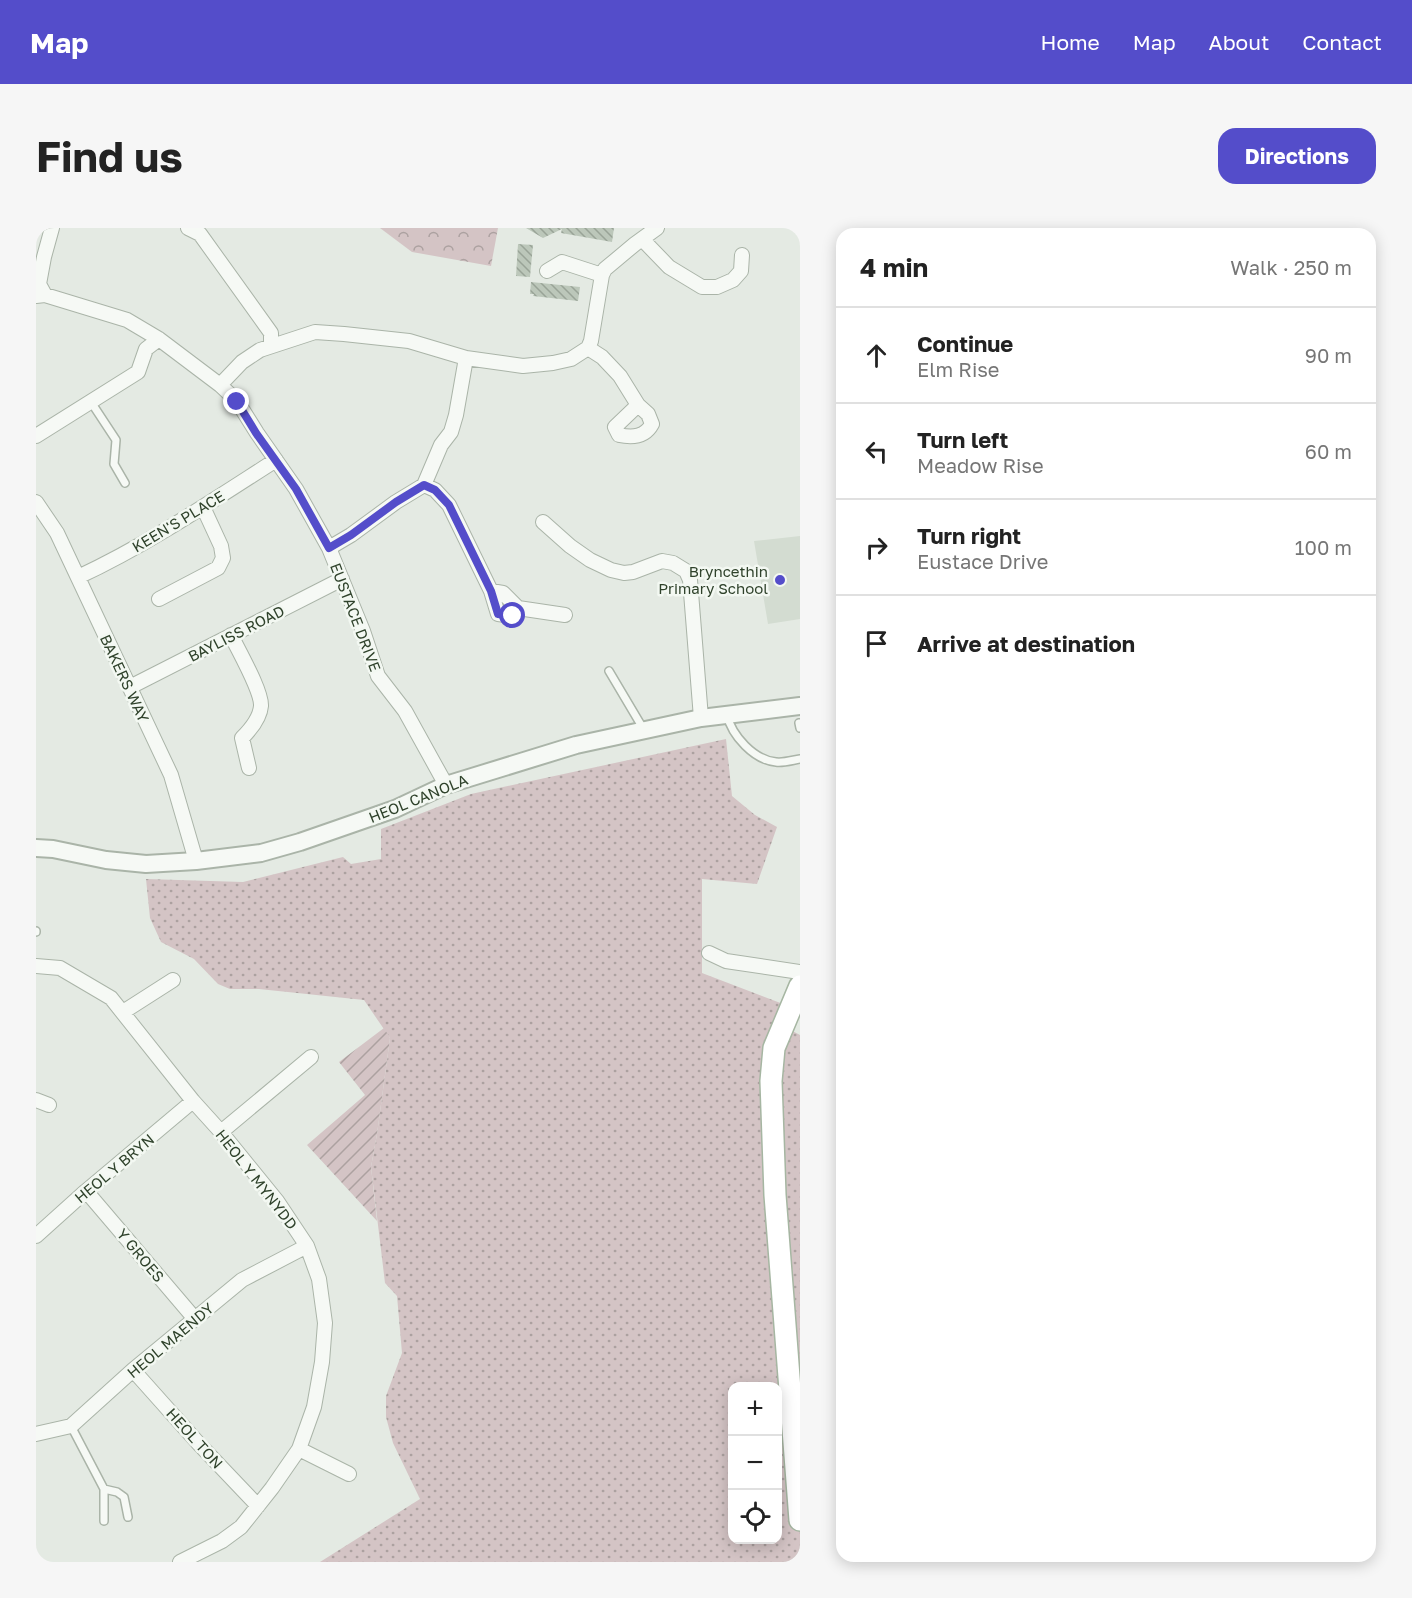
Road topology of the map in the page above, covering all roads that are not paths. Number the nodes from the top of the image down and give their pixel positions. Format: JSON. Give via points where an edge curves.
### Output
{"nodes":[{"id":1,"x":52,"y":228,"type":"edge"},
{"id":2,"x":188,"y":228,"type":"edge"},
{"id":3,"x":657,"y":228,"type":"edge"},
{"id":4,"x":642,"y":239,"type":"junction"},
{"id":5,"x":742,"y":255,"type":"dead end"},
{"id":6,"x":547,"y":271,"type":"dead end"},
{"id":7,"x":602,"y":275,"type":"junction"},
{"id":8,"x":41,"y":296,"type":"edge"},
{"id":9,"x":159,"y":339,"type":"junction"},
{"id":10,"x":271,"y":346,"type":"junction"},
{"id":11,"x":588,"y":348,"type":"junction"},
{"id":12,"x":465,"y":358,"type":"junction"},
{"id":13,"x":220,"y":385,"type":"junction"},
{"id":14,"x":91,"y":402,"type":"junction"},
{"id":15,"x":638,"y":405,"type":"dead end"},
{"id":16,"x":36,"y":436,"type":"edge"},
{"id":17,"x":276,"y":460,"type":"junction"},
{"id":18,"x":125,"y":483,"type":"dead end"},
{"id":19,"x":424,"y":485,"type":"junction"},
{"id":20,"x":36,"y":502,"type":"edge"},
{"id":21,"x":203,"y":507,"type":"junction"},
{"id":22,"x":543,"y":522,"type":"dead end"},
{"id":23,"x":329,"y":548,"type":"junction"},
{"id":24,"x":78,"y":577,"type":"junction"},
{"id":25,"x":342,"y":579,"type":"junction"},
{"id":26,"x":159,"y":599,"type":"dead end"},
{"id":27,"x":565,"y":615,"type":"dead end"},
{"id":28,"x":231,"y":635,"type":"junction"},
{"id":29,"x":609,"y":670,"type":"dead end"},
{"id":30,"x":130,"y":687,"type":"junction"},
{"id":31,"x":800,"y":706,"type":"edge"},
{"id":32,"x":727,"y":715,"type":"junction"},
{"id":33,"x":701,"y":718,"type":"junction"},
{"id":34,"x":799,"y":723,"type":"edge"},
{"id":35,"x":800,"y":728,"type":"edge"},
{"id":36,"x":644,"y":730,"type":"junction"},
{"id":37,"x":800,"y":759,"type":"edge"},
{"id":38,"x":249,"y":768,"type":"dead end"},
{"id":39,"x":446,"y":785,"type":"junction"},
{"id":40,"x":36,"y":848,"type":"edge"},
{"id":41,"x":196,"y":861,"type":"junction"},
{"id":42,"x":709,"y":953,"type":"dead end"},
{"id":43,"x":726,"y":961,"type":"junction"},
{"id":44,"x":36,"y":966,"type":"edge"},
{"id":45,"x":800,"y":972,"type":"edge"},
{"id":46,"x":724,"y":976,"type":"dead end"},
{"id":47,"x":172,"y":980,"type":"dead end"},
{"id":48,"x":800,"y":986,"type":"edge"},
{"id":49,"x":123,"y":1012,"type":"junction"},
{"id":50,"x":310,"y":1058,"type":"dead end"},
{"id":51,"x":193,"y":1101,"type":"junction"},
{"id":52,"x":221,"y":1132,"type":"junction"},
{"id":53,"x":86,"y":1191,"type":"junction"},
{"id":54,"x":36,"y":1236,"type":"edge"},
{"id":55,"x":307,"y":1246,"type":"junction"},
{"id":56,"x":195,"y":1319,"type":"junction"},
{"id":57,"x":133,"y":1370,"type":"junction"},
{"id":58,"x":71,"y":1426,"type":"junction"},
{"id":59,"x":36,"y":1434,"type":"edge"},
{"id":60,"x":299,"y":1449,"type":"junction"},
{"id":61,"x":349,"y":1474,"type":"dead end"},
{"id":62,"x":104,"y":1489,"type":"junction"},
{"id":63,"x":258,"y":1506,"type":"junction"},
{"id":64,"x":128,"y":1517,"type":"dead end"},
{"id":65,"x":800,"y":1520,"type":"edge"},
{"id":66,"x":104,"y":1521,"type":"dead end"},
{"id":67,"x":180,"y":1562,"type":"edge"}],
"edges":[{"from":1,"to":8,"type":"street","via":[[39,284]]},
{"from":2,"to":10,"type":"street","via":[[200,234],[247,298],[271,333]]},
{"from":3,"to":4,"type":"street"},
{"from":4,"to":5,"type":"street","via":[[669,267],[702,287],[717,287],[733,280],[741,272]]},
{"from":4,"to":7,"type":"street"},
{"from":6,"to":7,"type":"street","via":[[562,262]]},
{"from":7,"to":11,"type":"street"},
{"from":8,"to":9,"type":"street","name":"EUSTACE DRIVE","via":[[127,320]]},
{"from":9,"to":13,"type":"street","name":"EUSTACE DRIVE"},
{"from":9,"to":14,"type":"street","via":[[146,349],[138,372]]},
{"from":10,"to":12,"type":"street","via":[[315,332],[409,341]]},
{"from":10,"to":13,"type":"street","via":[[242,362]]},
{"from":11,"to":12,"type":"street","via":[[571,359],[523,366]]},
{"from":11,"to":15,"type":"street","via":[[620,376]]},
{"from":12,"to":19,"type":"street","via":[[451,432],[441,445]]},
{"from":13,"to":17,"type":"street","name":"EUSTACE DRIVE","via":[[237,402]]},
{"from":14,"to":16,"type":"street"},
{"from":14,"to":18,"type":"lane","via":[[116,440],[114,464]]},
{"from":17,"to":21,"type":"street","name":"KEEN'S PLACE"},
{"from":17,"to":23,"type":"street","name":"EUSTACE DRIVE"},
{"from":19,"to":23,"type":"street"},
{"from":19,"to":27,"type":"street","via":[[449,505],[491,591],[498,614],[513,616],[518,608]]},
{"from":20,"to":24,"type":"street","name":"BAKERS WAY","via":[[57,533]]},
{"from":21,"to":24,"type":"street","name":"KEEN'S PLACE"},
{"from":21,"to":26,"type":"street","via":[[223,558],[218,568]]},
{"from":22,"to":33,"type":"street","via":[[590,560],[611,570],[633,572],[662,561],[686,571],[690,580]]},
{"from":23,"to":25,"type":"street","name":"EUSTACE DRIVE"},
{"from":24,"to":30,"type":"street","name":"BAKERS WAY"},
{"from":25,"to":28,"type":"street","name":"BAYLISS ROAD"},
{"from":25,"to":39,"type":"street","name":"EUSTACE DRIVE","via":[[378,676],[405,711]]},
{"from":28,"to":30,"type":"street","name":"BAYLISS ROAD"},
{"from":28,"to":38,"type":"street","via":[[262,704],[259,716],[242,738]]},
{"from":29,"to":36,"type":"lane"},
{"from":30,"to":41,"type":"street","name":"BAKERS WAY","via":[[171,775]]},
{"from":31,"to":32,"type":"street","name":"HEOL CANOLA"},
{"from":32,"to":33,"type":"street","name":"HEOL CANOLA"},
{"from":32,"to":37,"type":"lane","via":[[743,745],[766,760],[777,763]]},
{"from":33,"to":36,"type":"street","name":"HEOL CANOLA"},
{"from":34,"to":35,"type":"lane"},
{"from":36,"to":39,"type":"street","name":"HEOL CANOLA","via":[[576,745]]},
{"from":39,"to":41,"type":"street","name":"HEOL CANOLA","via":[[395,809],[300,842],[261,853]]},
{"from":40,"to":41,"type":"street","name":"HEOL CANOLA","via":[[127,863]]},
{"from":42,"to":43,"type":"street"},
{"from":43,"to":45,"type":"street"},
{"from":43,"to":46,"type":"street"},
{"from":44,"to":49,"type":"street","name":"HEOL Y MYNYDD","via":[[60,968],[111,998]]},
{"from":47,"to":49,"type":"street"},
{"from":48,"to":65,"type":"main road","via":[[774,1048],[771,1081]]},
{"from":49,"to":51,"type":"street","name":"HEOL Y MYNYDD"},
{"from":50,"to":52,"type":"street"},
{"from":51,"to":52,"type":"street","name":"HEOL Y MYNYDD"},
{"from":51,"to":53,"type":"street","name":"HEOL Y BRYN"},
{"from":52,"to":55,"type":"street","name":"HEOL Y MYNYDD","via":[[277,1201]]},
{"from":53,"to":54,"type":"street","name":"HEOL Y BRYN"},
{"from":53,"to":56,"type":"street","name":"Y GROES"},
{"from":55,"to":56,"type":"street","name":"HEOL MAENDY","via":[[242,1280]]},
{"from":55,"to":60,"type":"street","name":"HEOL Y MYNYDD","via":[[319,1279],[325,1323],[314,1407]]},
{"from":56,"to":57,"type":"street","name":"HEOL MAENDY"},
{"from":57,"to":58,"type":"street","name":"HEOL MAENDY"},
{"from":57,"to":63,"type":"street","name":"HEOL TON"},
{"from":58,"to":59,"type":"street","name":"HEOL MAENDY"},
{"from":58,"to":62,"type":"lane"},
{"from":60,"to":61,"type":"street"},
{"from":60,"to":63,"type":"street","name":"HEOL Y MYNYDD"},
{"from":62,"to":64,"type":"lane","via":[[124,1497]]},
{"from":62,"to":66,"type":"lane"},
{"from":63,"to":67,"type":"street","name":"HEOL Y MYNYDD","via":[[222,1542]]}]}
